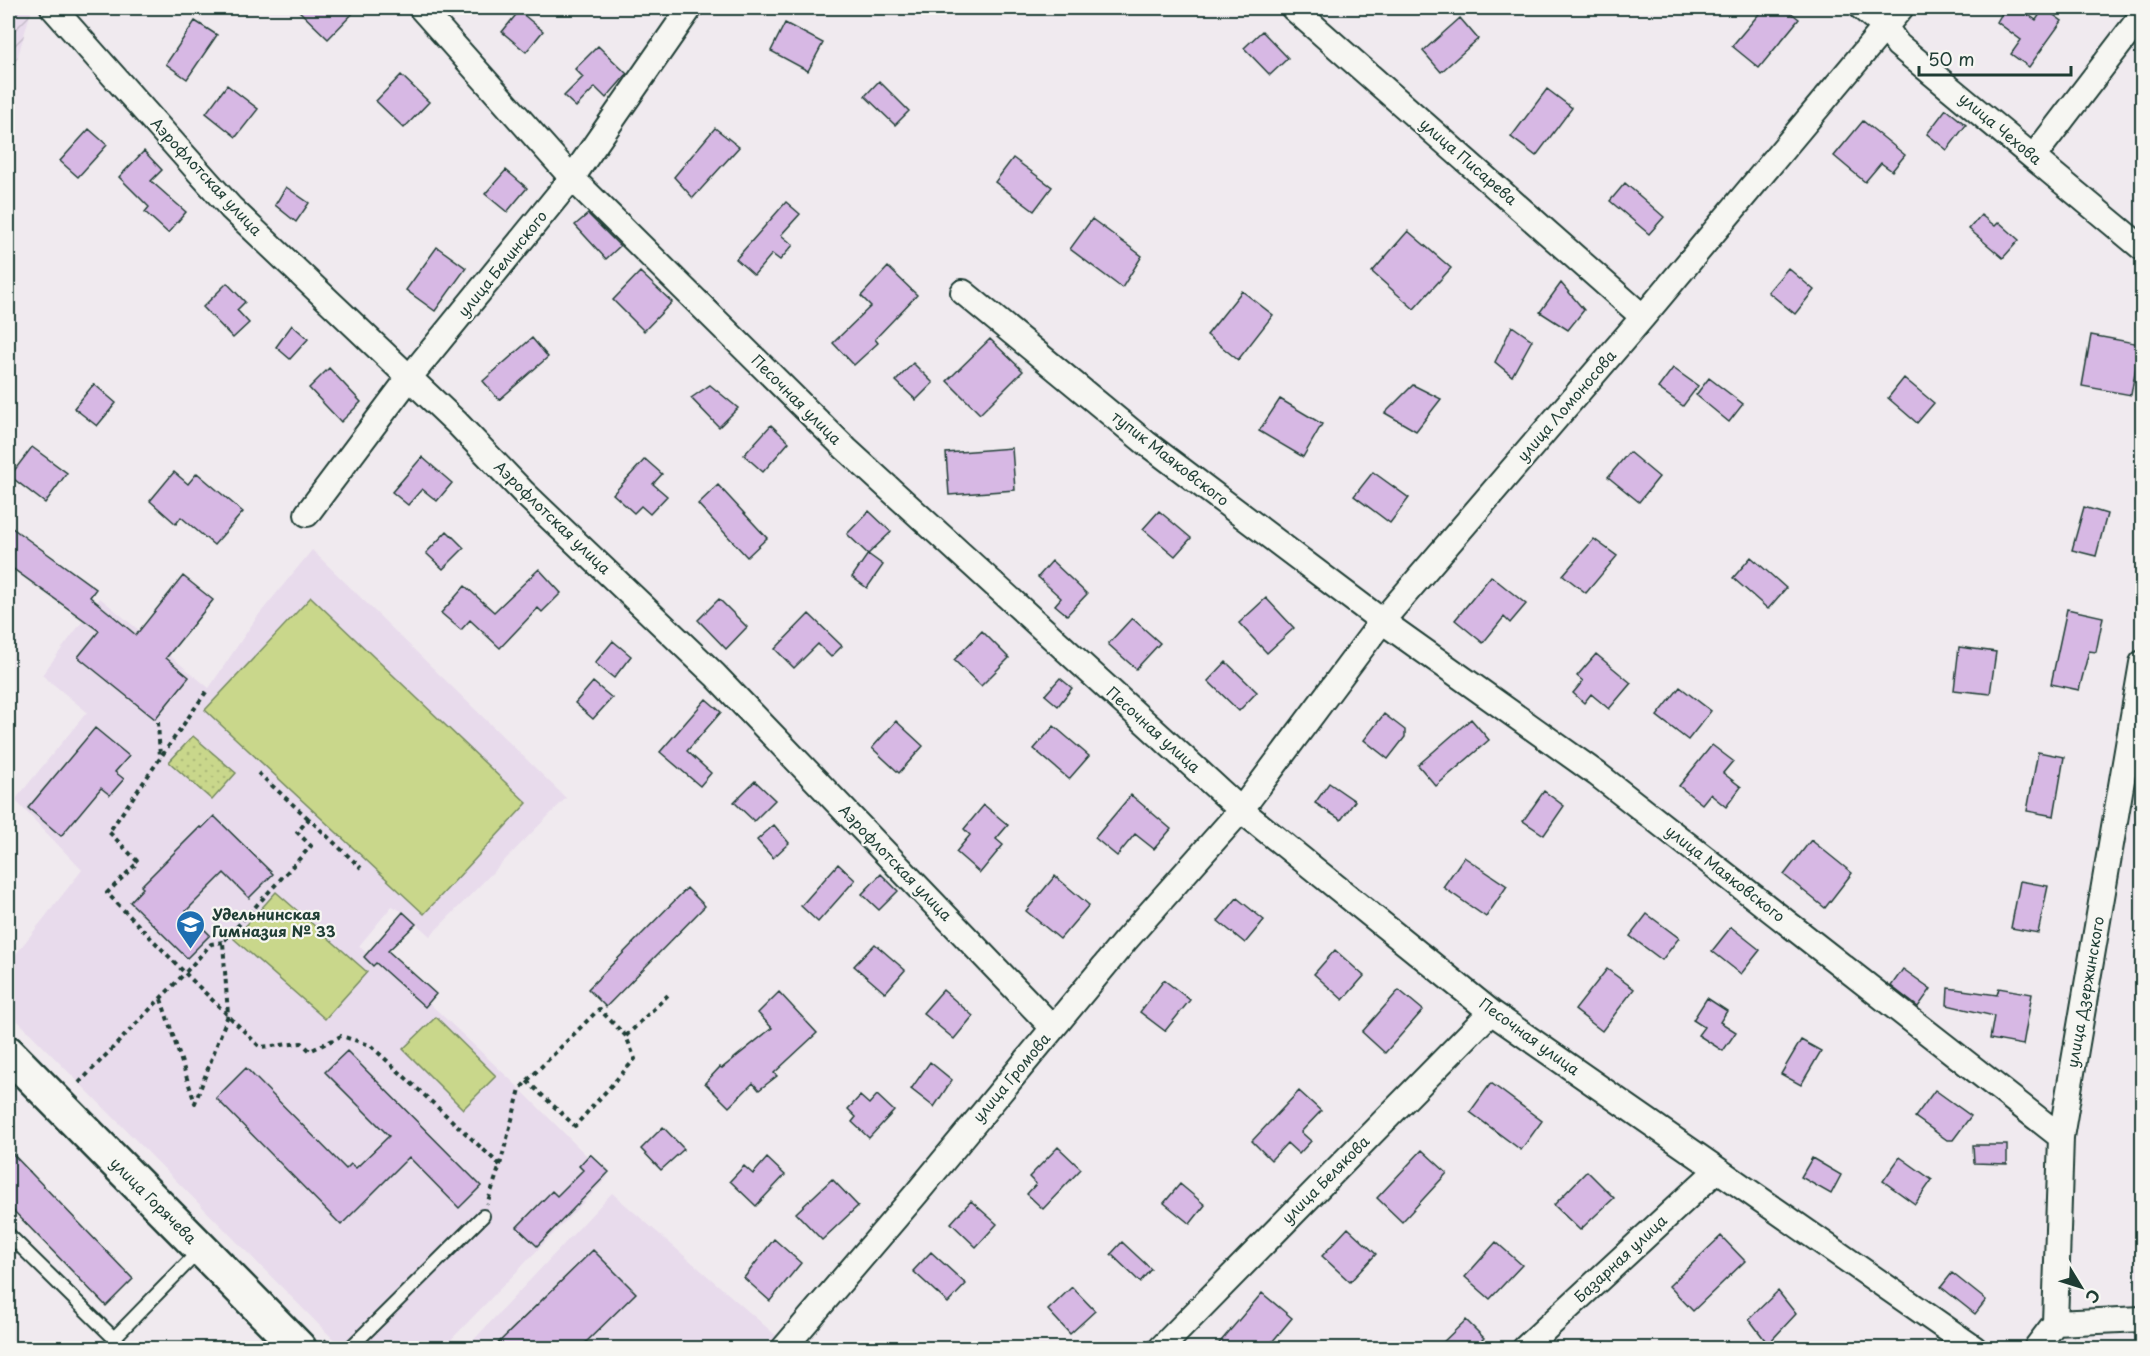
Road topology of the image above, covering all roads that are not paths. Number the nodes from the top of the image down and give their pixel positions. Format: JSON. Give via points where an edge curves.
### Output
{"nodes":[{"id":1,"x":53,"y":8,"type":"edge"},
{"id":2,"x":421,"y":8,"type":"edge"},
{"id":3,"x":690,"y":8,"type":"edge"},
{"id":4,"x":1293,"y":8,"type":"edge"},
{"id":5,"x":1862,"y":8,"type":"edge"},
{"id":6,"x":1901,"y":8,"type":"edge"},
{"id":7,"x":2142,"y":15,"type":"edge"},
{"id":8,"x":1886,"y":28,"type":"junction"},
{"id":9,"x":2034,"y":156,"type":"junction"},
{"id":10,"x":572,"y":178,"type":"junction"},
{"id":11,"x":2142,"y":248,"type":"edge"},
{"id":12,"x":963,"y":292,"type":"dead end"},
{"id":13,"x":1643,"y":317,"type":"junction"},
{"id":14,"x":409,"y":378,"type":"junction"},
{"id":15,"x":307,"y":514,"type":"dead end"},
{"id":16,"x":1382,"y":621,"type":"junction"},
{"id":17,"x":2142,"y":663,"type":"edge"},
{"id":18,"x":1241,"y":810,"type":"junction"},
{"id":19,"x":1491,"y":1012,"type":"junction"},
{"id":20,"x":1053,"y":1028,"type":"junction"},
{"id":21,"x":8,"y":1053,"type":"edge"},
{"id":22,"x":2061,"y":1137,"type":"junction"},
{"id":23,"x":1717,"y":1170,"type":"junction"},
{"id":24,"x":483,"y":1216,"type":"road end"},
{"id":25,"x":8,"y":1233,"type":"edge"},
{"id":26,"x":201,"y":1249,"type":"junction"},
{"id":27,"x":2142,"y":1318,"type":"edge"},
{"id":28,"x":2055,"y":1323,"type":"junction"},
{"id":29,"x":114,"y":1338,"type":"junction"},
{"id":30,"x":124,"y":1348,"type":"edge"},
{"id":31,"x":299,"y":1348,"type":"edge"},
{"id":32,"x":350,"y":1348,"type":"edge"},
{"id":33,"x":784,"y":1348,"type":"edge"},
{"id":34,"x":1161,"y":1348,"type":"edge"},
{"id":35,"x":1525,"y":1348,"type":"edge"},
{"id":36,"x":1974,"y":1348,"type":"edge"},
{"id":37,"x":2036,"y":1348,"type":"edge"}],
"edges":[{"from":1,"to":14,"type":"street","name":"Аэрофлотская улица","via":[[231,208]]},
{"from":2,"to":10,"type":"street","name":"Песочная улица"},
{"from":3,"to":10,"type":"street","name":"улица Белинского"},
{"from":4,"to":13,"type":"street","name":"улица Писарева"},
{"from":5,"to":8,"type":"street","name":"улица Чехова"},
{"from":6,"to":8,"type":"street","name":"улица Ломоносова"},
{"from":7,"to":9,"type":"street"},
{"from":8,"to":9,"type":"street","name":"улица Чехова","via":[[1898,45]]},
{"from":8,"to":13,"type":"street","name":"улица Ломоносова"},
{"from":9,"to":11,"type":"street","name":"улица Чехова"},
{"from":10,"to":14,"type":"street","name":"улица Белинского"},
{"from":10,"to":18,"type":"street","name":"Песочная улица","via":[[846,449]]},
{"from":12,"to":16,"type":"street","name":"тупик Маяковского","via":[[1146,443]]},
{"from":13,"to":16,"type":"street","name":"улица Ломоносова"},
{"from":14,"to":15,"type":"street","name":"улица Белинского"},
{"from":14,"to":20,"type":"street","name":"Аэрофлотская улица","via":[[715,675]]},
{"from":16,"to":18,"type":"street","name":"улица Ломоносова"},
{"from":16,"to":22,"type":"street","name":"улица Маяковского","via":[[1597,774]]},
{"from":17,"to":22,"type":"street","name":"улица Дзержинского"},
{"from":18,"to":19,"type":"street","name":"Песочная улица"},
{"from":18,"to":20,"type":"street","name":"улица Громова"},
{"from":19,"to":23,"type":"street","name":"Песочная улица"},
{"from":19,"to":34,"type":"street","name":"улица Белякова"},
{"from":20,"to":33,"type":"street","name":"улица Громова"},
{"from":21,"to":26,"type":"main road","name":"улица Горячева"},
{"from":22,"to":28,"type":"street","name":"улица Дзержинского"},
{"from":23,"to":35,"type":"street","name":"Базарная улица"},
{"from":23,"to":36,"type":"street","name":"Песочная улица"},
{"from":24,"to":32,"type":"lane"},
{"from":25,"to":29,"type":"lane"},
{"from":26,"to":29,"type":"lane"},
{"from":26,"to":31,"type":"main road","name":"улица Горячева"},
{"from":27,"to":28,"type":"street"},
{"from":28,"to":37,"type":"street"},
{"from":29,"to":30,"type":"lane"}]}
